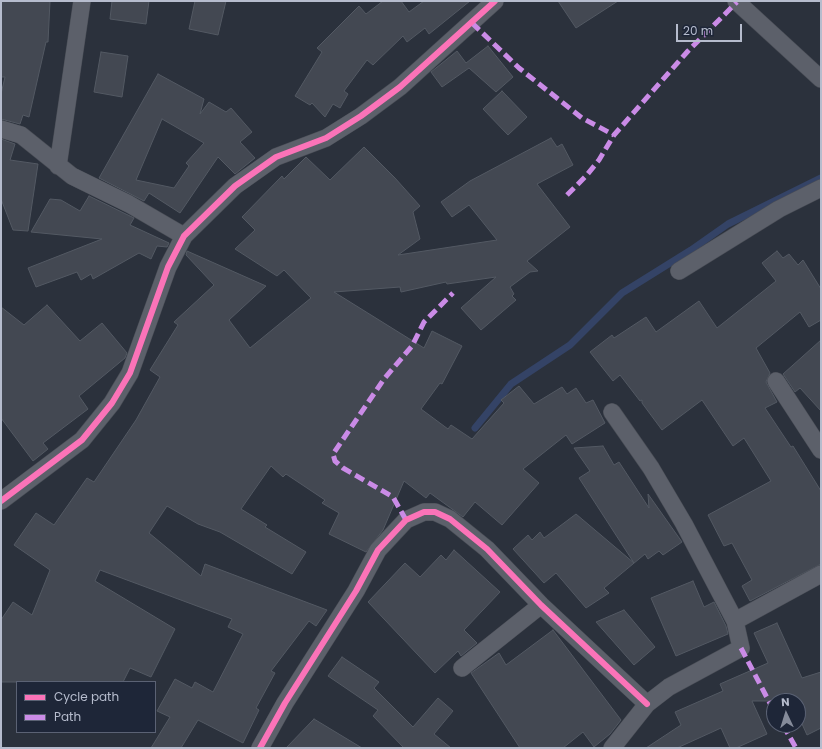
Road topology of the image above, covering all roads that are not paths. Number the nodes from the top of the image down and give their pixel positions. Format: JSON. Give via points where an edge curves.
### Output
{"nodes":[{"id":1,"x":82,"y":1,"type":"edge"},
{"id":2,"x":494,"y":1,"type":"edge"},
{"id":3,"x":738,"y":2,"type":"edge"},
{"id":4,"x":821,"y":79,"type":"edge"},
{"id":5,"x":1,"y":129,"type":"edge"},
{"id":6,"x":58,"y":166,"type":"junction"},
{"id":7,"x":821,"y":188,"type":"edge"},
{"id":8,"x":184,"y":236,"type":"junction"},
{"id":9,"x":679,"y":271,"type":"dead end"},
{"id":10,"x":776,"y":381,"type":"dead end"},
{"id":11,"x":612,"y":412,"type":"dead end"},
{"id":12,"x":821,"y":450,"type":"edge"},
{"id":13,"x":1,"y":501,"type":"edge"},
{"id":14,"x":821,"y":574,"type":"edge"},
{"id":15,"x":541,"y":605,"type":"junction"},
{"id":16,"x":735,"y":621,"type":"junction"},
{"id":17,"x":462,"y":668,"type":"dead end"},
{"id":18,"x":647,"y":704,"type":"junction"},
{"id":19,"x":260,"y":748,"type":"edge"},
{"id":20,"x":612,"y":748,"type":"edge"}],
"edges":[{"from":1,"to":6,"type":"street"},
{"from":2,"to":8,"type":"street","via":[[400,87],[326,138],[276,157],[235,186]]},
{"from":3,"to":4,"type":"street"},
{"from":5,"to":6,"type":"street","via":[[21,135]]},
{"from":6,"to":8,"type":"street"},
{"from":7,"to":9,"type":"street","via":[[779,209]]},
{"from":8,"to":13,"type":"street","via":[[168,267],[130,373],[112,404],[82,440]]},
{"from":10,"to":12,"type":"street"},
{"from":11,"to":16,"type":"street","via":[[684,524]]},
{"from":14,"to":16,"type":"street"},
{"from":15,"to":17,"type":"street"},
{"from":15,"to":18,"type":"street"},
{"from":15,"to":19,"type":"street","via":[[487,549],[450,519],[435,512],[413,515],[378,550],[356,591],[285,703]]},
{"from":16,"to":18,"type":"street","via":[[741,648],[669,687]]},
{"from":18,"to":20,"type":"street"}]}
